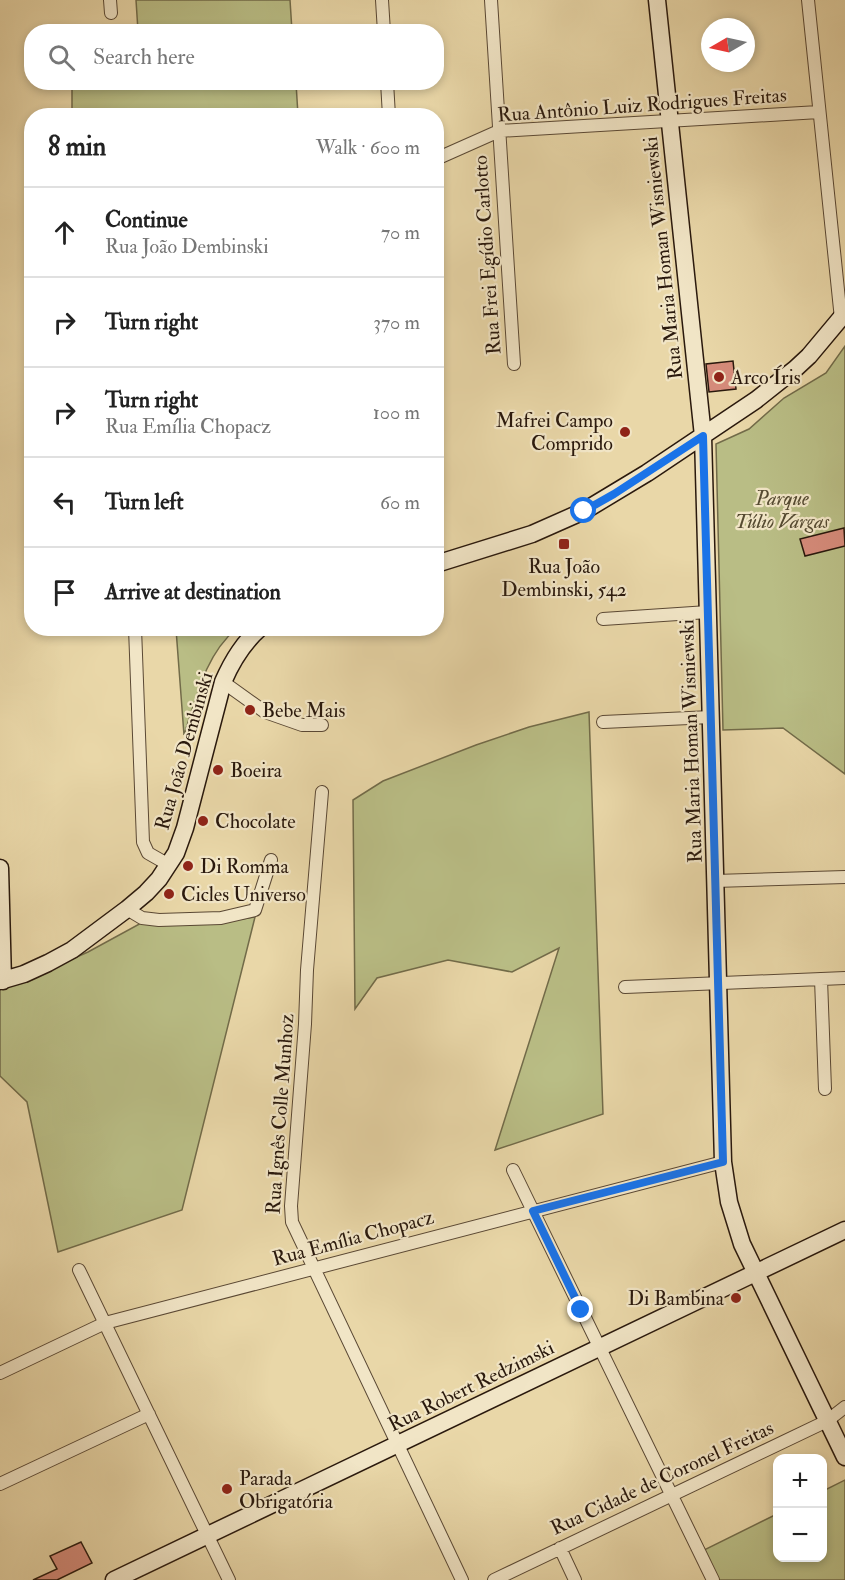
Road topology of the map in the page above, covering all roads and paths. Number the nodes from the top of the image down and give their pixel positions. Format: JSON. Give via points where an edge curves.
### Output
{"nodes":[{"id":1,"x":110,"y":0,"type":"edge"},
{"id":2,"x":382,"y":0,"type":"edge"},
{"id":3,"x":491,"y":0,"type":"edge"},
{"id":4,"x":657,"y":0,"type":"edge"},
{"id":5,"x":808,"y":0,"type":"edge"},
{"id":6,"x":111,"y":13,"type":"dead end"},
{"id":7,"x":384,"y":24,"type":"edge"},
{"id":8,"x":387,"y":90,"type":"edge"},
{"id":9,"x":389,"y":108,"type":"edge"},
{"id":10,"x":819,"y":112,"type":"junction"},
{"id":11,"x":670,"y":121,"type":"junction"},
{"id":12,"x":499,"y":131,"type":"junction"},
{"id":13,"x":444,"y":155,"type":"edge"},
{"id":14,"x":843,"y":316,"type":"edge"},
{"id":15,"x":514,"y":364,"type":"dead end"},
{"id":16,"x":703,"y":436,"type":"junction"},
{"id":17,"x":444,"y":562,"type":"edge"},
{"id":18,"x":708,"y":612,"type":"junction"},
{"id":19,"x":603,"y":619,"type":"dead end"},
{"id":20,"x":135,"y":636,"type":"edge"},
{"id":21,"x":252,"y":636,"type":"edge"},
{"id":22,"x":223,"y":682,"type":"junction"},
{"id":23,"x":711,"y":717,"type":"junction"},
{"id":24,"x":603,"y":722,"type":"dead end"},
{"id":25,"x":321,"y":725,"type":"dead end"},
{"id":26,"x":322,"y":792,"type":"dead end"},
{"id":27,"x":271,"y":860,"type":"dead end"},
{"id":28,"x":169,"y":865,"type":"junction"},
{"id":29,"x":0,"y":868,"type":"edge"},
{"id":30,"x":845,"y":877,"type":"edge"},
{"id":31,"x":716,"y":881,"type":"junction"},
{"id":32,"x":127,"y":909,"type":"junction"},
{"id":33,"x":845,"y":978,"type":"edge"},
{"id":34,"x":821,"y":979,"type":"junction"},
{"id":35,"x":1,"y":981,"type":"edge"},
{"id":36,"x":718,"y":983,"type":"junction"},
{"id":37,"x":625,"y":987,"type":"dead end"},
{"id":38,"x":825,"y":1089,"type":"dead end"},
{"id":39,"x":723,"y":1162,"type":"junction"},
{"id":40,"x":513,"y":1170,"type":"dead end"},
{"id":41,"x":533,"y":1211,"type":"junction"},
{"id":42,"x":845,"y":1230,"type":"edge"},
{"id":43,"x":313,"y":1269,"type":"junction"},
{"id":44,"x":79,"y":1270,"type":"dead end"},
{"id":45,"x":756,"y":1273,"type":"junction"},
{"id":46,"x":105,"y":1323,"type":"junction"},
{"id":47,"x":600,"y":1348,"type":"junction"},
{"id":48,"x":0,"y":1372,"type":"edge"},
{"id":49,"x":845,"y":1407,"type":"edge"},
{"id":50,"x":149,"y":1414,"type":"junction"},
{"id":51,"x":828,"y":1421,"type":"junction"},
{"id":52,"x":397,"y":1445,"type":"junction"},
{"id":53,"x":845,"y":1457,"type":"edge"},
{"id":54,"x":0,"y":1484,"type":"edge"},
{"id":55,"x":672,"y":1495,"type":"junction"},
{"id":56,"x":207,"y":1535,"type":"junction"},
{"id":57,"x":560,"y":1548,"type":"junction"},
{"id":58,"x":114,"y":1580,"type":"edge"},
{"id":59,"x":229,"y":1580,"type":"edge"},
{"id":60,"x":462,"y":1580,"type":"edge"},
{"id":61,"x":494,"y":1580,"type":"edge"},
{"id":62,"x":575,"y":1580,"type":"edge"},
{"id":63,"x":713,"y":1580,"type":"edge"}],
"edges":[{"from":1,"to":6,"type":"street"},
{"from":2,"to":7,"type":"street"},
{"from":3,"to":12,"type":"street","name":"Rua Frei Egídio Carlotto"},
{"from":4,"to":11,"type":"street","name":"Rua Maria Homan Wisniewski"},
{"from":5,"to":10,"type":"street"},
{"from":8,"to":9,"type":"street"},
{"from":10,"to":11,"type":"street","name":"Rua Antônio Luiz Rodrigues Freitas"},
{"from":10,"to":14,"type":"street"},
{"from":11,"to":12,"type":"street","name":"Rua Antônio Luiz Rodrigues Freitas"},
{"from":11,"to":16,"type":"street","name":"Rua Maria Homan Wisniewski"},
{"from":12,"to":13,"type":"street","name":"Rua Antônio Luiz Rodrigues Freitas"},
{"from":12,"to":15,"type":"street","name":"Rua Frei Egídio Carlotto"},
{"from":14,"to":16,"type":"street","via":[[795,369]]},
{"from":16,"to":17,"type":"street","via":[[614,494],[558,524]]},
{"from":16,"to":18,"type":"street","name":"Rua Maria Homan Wisniewski"},
{"from":18,"to":19,"type":"street"},
{"from":18,"to":23,"type":"street","name":"Rua Maria Homan Wisniewski"},
{"from":20,"to":28,"type":"street","via":[[143,842],[148,853]]},
{"from":21,"to":22,"type":"street","name":"Rua João Dembinski","via":[[231,663]]},
{"from":22,"to":25,"type":"street","via":[[265,712],[302,725]]},
{"from":22,"to":28,"type":"street","name":"Rua João Dembinski","via":[[185,828]]},
{"from":23,"to":24,"type":"street"},
{"from":23,"to":31,"type":"street","name":"Rua Maria Homan Wisniewski"},
{"from":26,"to":43,"type":"street","name":"Rua Ignês Colle Munhoz","via":[[291,1206],[294,1230]]},
{"from":27,"to":32,"type":"street","via":[[255,910],[221,918],[159,920],[142,918]]},
{"from":28,"to":32,"type":"street","name":"Rua João Dembinski"},
{"from":29,"to":35,"type":"street"},
{"from":30,"to":31,"type":"street"},
{"from":31,"to":36,"type":"street","name":"Rua Maria Homan Wisniewski"},
{"from":32,"to":35,"type":"street","name":"Rua João Dembinski","via":[[72,950]]},
{"from":33,"to":34,"type":"street"},
{"from":34,"to":36,"type":"street"},
{"from":34,"to":38,"type":"street"},
{"from":36,"to":37,"type":"street"},
{"from":36,"to":39,"type":"street","name":"Rua Maria Homan Wisniewski"},
{"from":39,"to":41,"type":"street","name":"Rua Emília Chopacz"},
{"from":39,"to":45,"type":"street","name":"Rua Maria Homan Wisniewski","via":[[729,1202]]},
{"from":40,"to":41,"type":"street"},
{"from":41,"to":43,"type":"street","name":"Rua Emília Chopacz"},
{"from":41,"to":47,"type":"street"},
{"from":42,"to":45,"type":"street","name":"Rua Robert Redzimski"},
{"from":43,"to":46,"type":"street","name":"Rua Emília Chopacz"},
{"from":43,"to":52,"type":"street","name":"Rua Ignês Colle Munhoz"},
{"from":44,"to":46,"type":"street"},
{"from":45,"to":47,"type":"street","name":"Rua Robert Redzimski"},
{"from":45,"to":51,"type":"street","name":"Rua Maria Homan Wisniewski"},
{"from":46,"to":48,"type":"street","name":"Rua Emília Chopacz"},
{"from":46,"to":50,"type":"street"},
{"from":47,"to":52,"type":"street","name":"Rua Robert Redzimski"},
{"from":47,"to":55,"type":"street"},
{"from":49,"to":51,"type":"street","name":"Rua Cidade de Coronel Freitas"},
{"from":50,"to":54,"type":"street"},
{"from":50,"to":56,"type":"street"},
{"from":51,"to":53,"type":"street","name":"Rua Maria Homan Wisniewski"},
{"from":51,"to":55,"type":"street","name":"Rua Cidade de Coronel Freitas"},
{"from":52,"to":56,"type":"street","name":"Rua Robert Redzimski"},
{"from":52,"to":60,"type":"street","name":"Rua Ignês Colle Munhoz"},
{"from":55,"to":57,"type":"street","name":"Rua Cidade de Coronel Freitas"},
{"from":55,"to":63,"type":"street"},
{"from":56,"to":58,"type":"street","name":"Rua Robert Redzimski"},
{"from":56,"to":59,"type":"street"},
{"from":57,"to":61,"type":"street","name":"Rua Cidade de Coronel Freitas"},
{"from":57,"to":62,"type":"street"}]}
